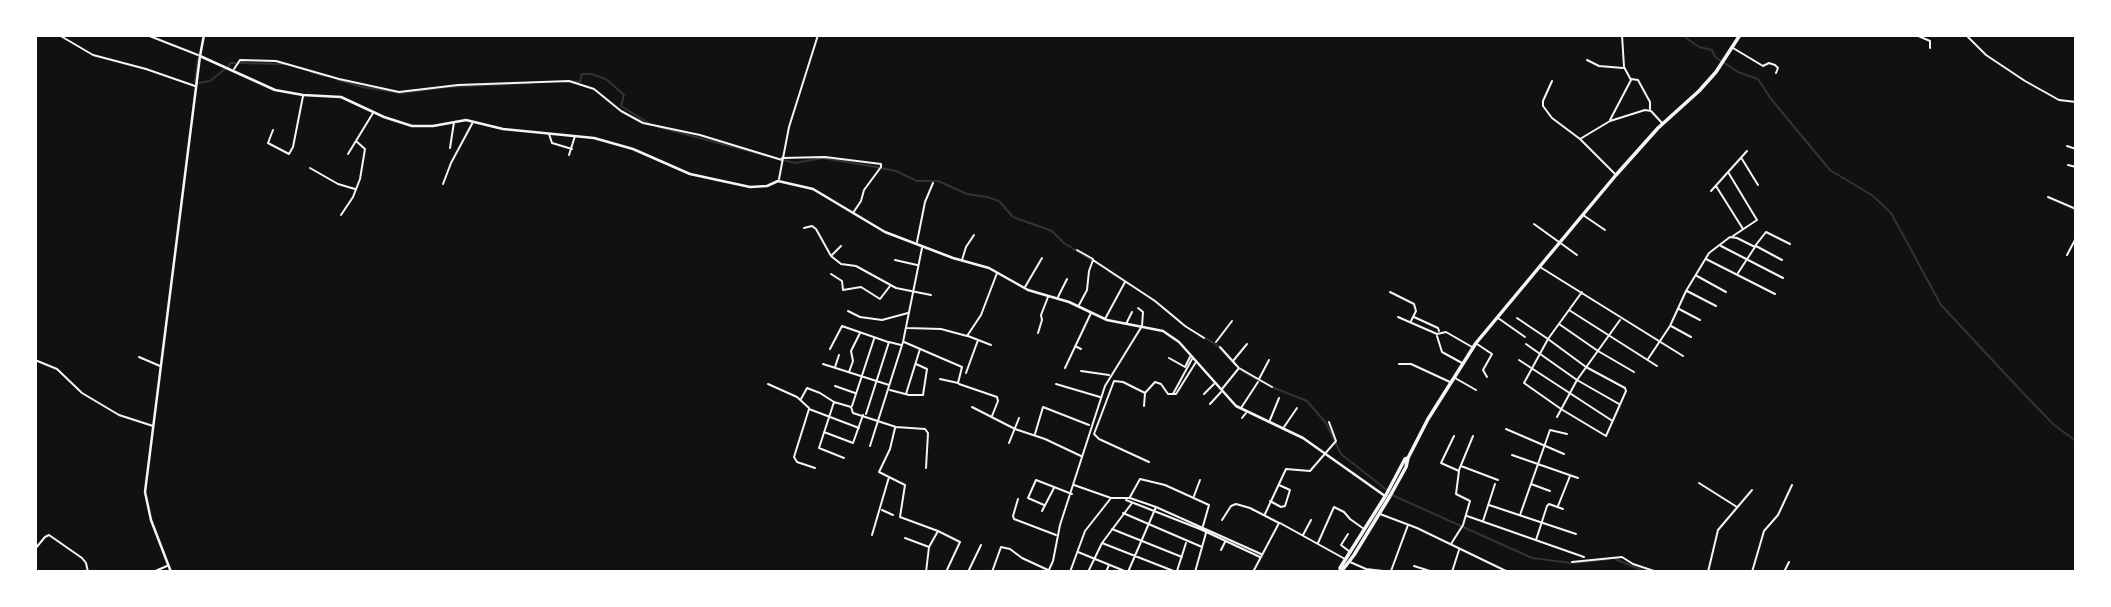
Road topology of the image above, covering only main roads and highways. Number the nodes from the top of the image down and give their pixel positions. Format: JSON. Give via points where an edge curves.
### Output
{"nodes":[{"id":1,"x":204,"y":35,"type":"edge"},
{"id":2,"x":1740,"y":35,"type":"edge"},
{"id":3,"x":200,"y":56,"type":"junction"},
{"id":4,"x":1389,"y":494,"type":"junction"},
{"id":5,"x":171,"y":572,"type":"edge"}],
"edges":[{"from":1,"to":3,"type":"main road"},
{"from":2,"to":4,"type":"highway","via":[[1716,72],[1616,175],[1475,345],[1405,459]]},
{"from":3,"to":4,"type":"main road","via":[[275,90],[341,97],[412,126],[473,121],[503,129],[575,135],[624,146],[690,174],[756,187],[778,181],[800,184],[880,230],[997,272],[1105,319],[1168,333],[1241,409],[1283,428]]},
{"from":3,"to":5,"type":"main road","via":[[145,500]]},
{"from":4,"to":4,"type":"highway","via":[[1365,530],[1348,561],[1379,513]]}]}
